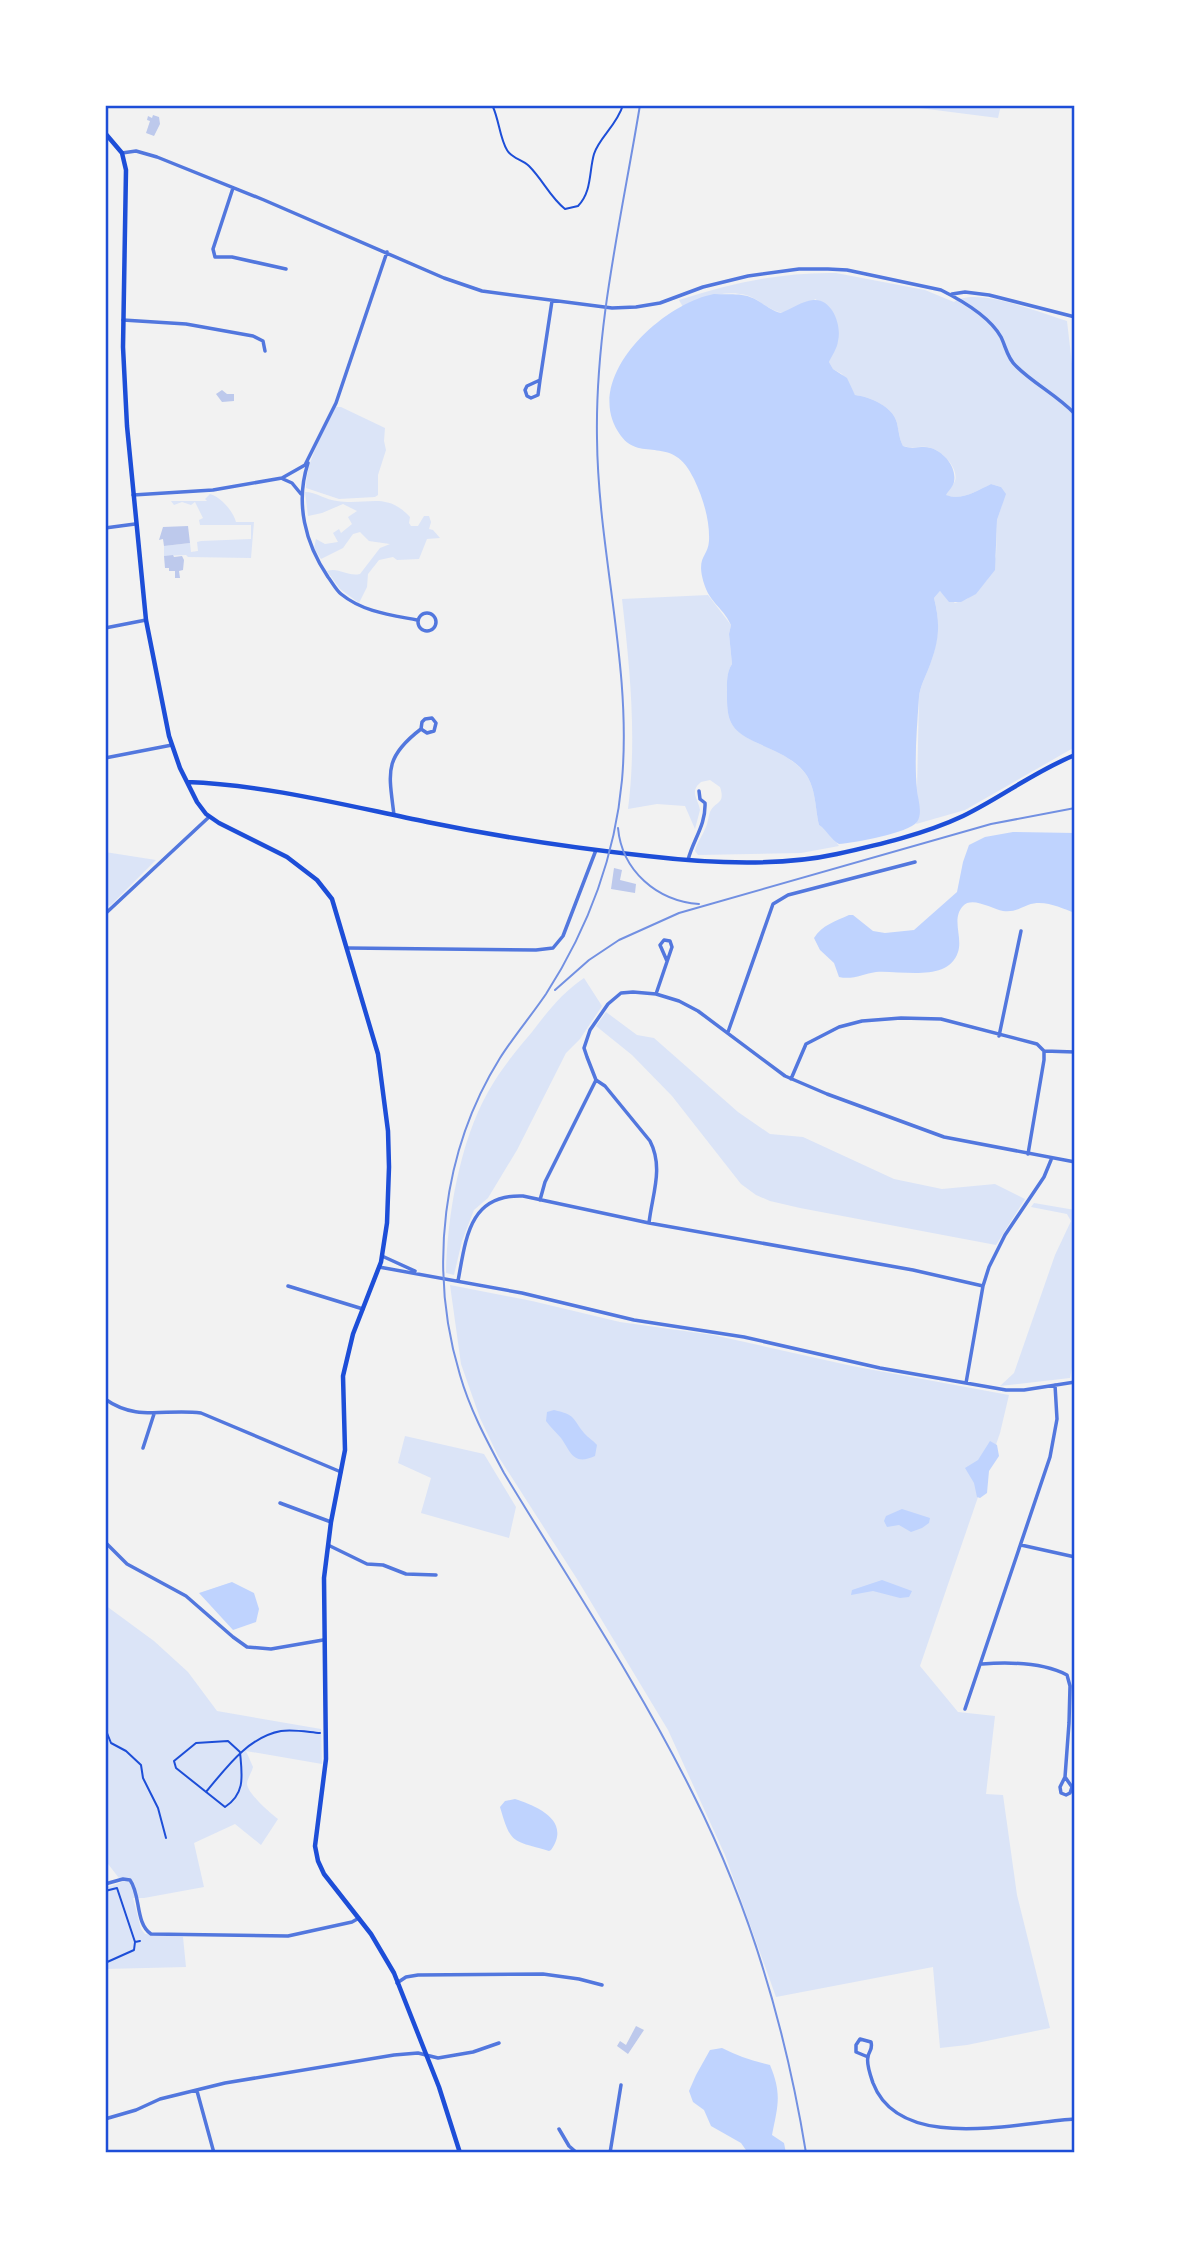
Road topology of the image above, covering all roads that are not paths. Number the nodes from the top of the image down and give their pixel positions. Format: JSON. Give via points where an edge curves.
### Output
{"nodes":[{"id":1,"x":105,"y":133,"type":"edge"},
{"id":2,"x":122,"y":153,"type":"junction"},
{"id":3,"x":233,"y":188,"type":"junction"},
{"id":4,"x":387,"y":253,"type":"junction"},
{"id":5,"x":286,"y":269,"type":"dead end"},
{"id":6,"x":950,"y":295,"type":"junction"},
{"id":7,"x":552,"y":300,"type":"junction"},
{"id":8,"x":1075,"y":317,"type":"edge"},
{"id":9,"x":123,"y":320,"type":"junction"},
{"id":10,"x":265,"y":351,"type":"dead end"},
{"id":11,"x":540,"y":380,"type":"junction"},
{"id":12,"x":1075,"y":414,"type":"edge"},
{"id":13,"x":309,"y":461,"type":"junction"},
{"id":14,"x":282,"y":478,"type":"junction"},
{"id":15,"x":133,"y":495,"type":"junction"},
{"id":16,"x":302,"y":495,"type":"junction"},
{"id":17,"x":135,"y":524,"type":"junction"},
{"id":18,"x":105,"y":528,"type":"edge"},
{"id":19,"x":146,"y":620,"type":"junction"},
{"id":20,"x":417,"y":620,"type":"junction"},
{"id":21,"x":105,"y":628,"type":"edge"},
{"id":22,"x":421,"y":729,"type":"junction"},
{"id":23,"x":172,"y":745,"type":"junction"},
{"id":24,"x":1075,"y":755,"type":"edge"},
{"id":25,"x":105,"y":758,"type":"edge"},
{"id":26,"x":187,"y":782,"type":"junction"},
{"id":27,"x":699,"y":791,"type":"dead end"},
{"id":28,"x":394,"y":815,"type":"junction"},
{"id":29,"x":209,"y":817,"type":"junction"},
{"id":30,"x":596,"y":850,"type":"junction"},
{"id":31,"x":688,"y":860,"type":"junction"},
{"id":32,"x":915,"y":862,"type":"dead end"},
{"id":33,"x":105,"y":914,"type":"edge"},
{"id":34,"x":1021,"y":931,"type":"dead end"},
{"id":35,"x":347,"y":948,"type":"junction"},
{"id":36,"x":667,"y":961,"type":"junction"},
{"id":37,"x":656,"y":994,"type":"junction"},
{"id":38,"x":728,"y":1031,"type":"junction"},
{"id":39,"x":999,"y":1036,"type":"junction"},
{"id":40,"x":1044,"y":1051,"type":"junction"},
{"id":41,"x":1075,"y":1052,"type":"edge"},
{"id":42,"x":791,"y":1079,"type":"junction"},
{"id":43,"x":596,"y":1080,"type":"junction"},
{"id":44,"x":1028,"y":1154,"type":"junction"},
{"id":45,"x":1052,"y":1158,"type":"junction"},
{"id":46,"x":1075,"y":1162,"type":"edge"},
{"id":47,"x":540,"y":1200,"type":"junction"},
{"id":48,"x":649,"y":1223,"type":"junction"},
{"id":49,"x":382,"y":1256,"type":"junction"},
{"id":50,"x":379,"y":1267,"type":"junction"},
{"id":51,"x":420,"y":1273,"type":"junction"},
{"id":52,"x":458,"y":1281,"type":"junction"},
{"id":53,"x":288,"y":1286,"type":"dead end"},
{"id":54,"x":983,"y":1286,"type":"junction"},
{"id":55,"x":363,"y":1309,"type":"junction"},
{"id":56,"x":1075,"y":1382,"type":"edge"},
{"id":57,"x":966,"y":1383,"type":"junction"},
{"id":58,"x":1055,"y":1385,"type":"junction"},
{"id":59,"x":105,"y":1399,"type":"edge"},
{"id":60,"x":154,"y":1413,"type":"junction"},
{"id":61,"x":143,"y":1448,"type":"dead end"},
{"id":62,"x":341,"y":1472,"type":"junction"},
{"id":63,"x":281,"y":1503,"type":"dead end"},
{"id":64,"x":331,"y":1522,"type":"junction"},
{"id":65,"x":105,"y":1542,"type":"edge"},
{"id":66,"x":328,"y":1545,"type":"junction"},
{"id":67,"x":1021,"y":1545,"type":"junction"},
{"id":68,"x":1075,"y":1557,"type":"edge"},
{"id":69,"x":436,"y":1575,"type":"dead end"},
{"id":70,"x":323,"y":1640,"type":"junction"},
{"id":71,"x":981,"y":1664,"type":"junction"},
{"id":72,"x":965,"y":1709,"type":"dead end"},
{"id":73,"x":1065,"y":1777,"type":"junction"},
{"id":74,"x":105,"y":1884,"type":"edge"},
{"id":75,"x":359,"y":1918,"type":"junction"},
{"id":76,"x":397,"y":1983,"type":"junction"},
{"id":77,"x":603,"y":1985,"type":"dead end"},
{"id":78,"x":499,"y":2043,"type":"dead end"},
{"id":79,"x":426,"y":2056,"type":"junction"},
{"id":80,"x":868,"y":2057,"type":"junction"},
{"id":81,"x":621,"y":2085,"type":"dead end"},
{"id":82,"x":196,"y":2090,"type":"junction"},
{"id":83,"x":105,"y":2119,"type":"edge"},
{"id":84,"x":1075,"y":2119,"type":"edge"},
{"id":85,"x":559,"y":2129,"type":"dead end"},
{"id":86,"x":214,"y":2153,"type":"edge"},
{"id":87,"x":460,"y":2153,"type":"edge"},
{"id":88,"x":577,"y":2153,"type":"edge"},
{"id":89,"x":610,"y":2153,"type":"edge"}],
"edges":[{"from":1,"to":2,"type":"main road"},
{"from":2,"to":3,"type":"street","via":[[141,152]]},
{"from":2,"to":9,"type":"main road","via":[[127,177]]},
{"from":3,"to":4,"type":"street"},
{"from":3,"to":5,"type":"street","via":[[213,249],[215,257]]},
{"from":4,"to":7,"type":"street","via":[[475,290]]},
{"from":4,"to":13,"type":"street","via":[[336,403]]},
{"from":6,"to":7,"type":"street","via":[[847,270],[812,269],[740,278],[636,307]]},
{"from":6,"to":8,"type":"street","via":[[989,295]]},
{"from":6,"to":12,"type":"street","via":[[990,323],[1013,363]]},
{"from":7,"to":11,"type":"street"},
{"from":9,"to":10,"type":"street","via":[[186,324],[253,336],[263,341]]},
{"from":9,"to":15,"type":"main road"},
{"from":11,"to":11,"type":"street","via":[[538,395],[527,396],[527,386]]},
{"from":13,"to":14,"type":"street"},
{"from":13,"to":16,"type":"street"},
{"from":14,"to":15,"type":"street","via":[[207,491]]},
{"from":14,"to":16,"type":"street"},
{"from":15,"to":17,"type":"main road"},
{"from":16,"to":20,"type":"street","via":[[308,540],[339,593],[369,610]]},
{"from":17,"to":18,"type":"street"},
{"from":17,"to":19,"type":"main road"},
{"from":19,"to":21,"type":"street"},
{"from":19,"to":23,"type":"main road"},
{"from":20,"to":20,"type":"street","via":[[426,631],[436,622],[429,612]]},
{"from":22,"to":22,"type":"street","via":[[431,733],[436,723],[425,719]]},
{"from":22,"to":28,"type":"street","via":[[403,743],[390,768]]},
{"from":23,"to":25,"type":"street"},
{"from":23,"to":26,"type":"main road"},
{"from":24,"to":31,"type":"main road","via":[[960,817],[862,848],[801,859]]},
{"from":26,"to":28,"type":"main road","via":[[244,786]]},
{"from":26,"to":29,"type":"main road"},
{"from":27,"to":31,"type":"street","via":[[699,799],[708,803]]},
{"from":28,"to":30,"type":"main road"},
{"from":29,"to":33,"type":"street"},
{"from":29,"to":35,"type":"main road","via":[[287,857],[317,880],[335,904]]},
{"from":30,"to":31,"type":"main road"},
{"from":30,"to":35,"type":"street","via":[[557,945],[543,950]]},
{"from":32,"to":38,"type":"street","via":[[788,895],[773,904]]},
{"from":34,"to":39,"type":"street"},
{"from":35,"to":49,"type":"main road","via":[[382,1074],[389,1167]]},
{"from":36,"to":36,"type":"street","via":[[672,944],[664,940],[660,944]]},
{"from":36,"to":37,"type":"street"},
{"from":37,"to":38,"type":"street","via":[[690,1006]]},
{"from":37,"to":43,"type":"street","via":[[621,993],[598,1016],[584,1048]]},
{"from":38,"to":42,"type":"street"},
{"from":39,"to":40,"type":"street","via":[[1037,1044]]},
{"from":39,"to":42,"type":"street","via":[[932,1018],[849,1024],[806,1044]]},
{"from":40,"to":41,"type":"street"},
{"from":40,"to":44,"type":"street"},
{"from":42,"to":44,"type":"street","via":[[944,1137]]},
{"from":43,"to":47,"type":"street"},
{"from":43,"to":48,"type":"street","via":[[655,1150],[657,1176]]},
{"from":44,"to":45,"type":"street"},
{"from":45,"to":46,"type":"street"},
{"from":45,"to":54,"type":"street","via":[[998,1249]]},
{"from":47,"to":48,"type":"street"},
{"from":47,"to":52,"type":"street","via":[[511,1196],[484,1206],[469,1233]]},
{"from":48,"to":54,"type":"street"},
{"from":49,"to":50,"type":"main road"},
{"from":49,"to":51,"type":"street"},
{"from":50,"to":51,"type":"street"},
{"from":50,"to":55,"type":"main road"},
{"from":51,"to":52,"type":"street"},
{"from":52,"to":57,"type":"street","via":[[634,1320],[744,1337]]},
{"from":53,"to":55,"type":"street"},
{"from":54,"to":57,"type":"street"},
{"from":55,"to":62,"type":"main road","via":[[345,1363]]},
{"from":56,"to":58,"type":"street"},
{"from":57,"to":58,"type":"street","via":[[1014,1390]]},
{"from":58,"to":67,"type":"street","via":[[1057,1419],[1052,1450]]},
{"from":59,"to":60,"type":"street","via":[[128,1412]]},
{"from":60,"to":61,"type":"street"},
{"from":60,"to":62,"type":"street","via":[[201,1413]]},
{"from":62,"to":64,"type":"main road"},
{"from":63,"to":64,"type":"street"},
{"from":64,"to":66,"type":"main road"},
{"from":65,"to":70,"type":"street","via":[[127,1564],[186,1596],[247,1647],[271,1649]]},
{"from":66,"to":69,"type":"street","via":[[367,1564],[406,1574]]},
{"from":66,"to":70,"type":"main road"},
{"from":67,"to":68,"type":"street"},
{"from":67,"to":71,"type":"street"},
{"from":70,"to":75,"type":"main road","via":[[326,1773],[316,1853],[324,1874]]},
{"from":71,"to":72,"type":"street"},
{"from":71,"to":73,"type":"street","via":[[1039,1666],[1067,1675],[1070,1706]]},
{"from":73,"to":73,"type":"street","via":[[1072,1787],[1066,1795],[1060,1787]]},
{"from":74,"to":75,"type":"street","via":[[130,1880],[144,1927],[151,1934],[288,1936]]},
{"from":75,"to":76,"type":"main road"},
{"from":76,"to":77,"type":"street","via":[[410,1975],[532,1974]]},
{"from":76,"to":79,"type":"main road"},
{"from":78,"to":79,"type":"street","via":[[458,2056]]},
{"from":79,"to":82,"type":"street","via":[[394,2055]]},
{"from":79,"to":87,"type":"main road"},
{"from":80,"to":80,"type":"street","via":[[872,2042],[860,2039],[856,2052]]},
{"from":80,"to":84,"type":"street","via":[[872,2080],[885,2103],[897,2115],[918,2124],[988,2128]]},
{"from":81,"to":89,"type":"street"},
{"from":82,"to":83,"type":"street"},
{"from":82,"to":86,"type":"street"},
{"from":85,"to":88,"type":"street"}]}
